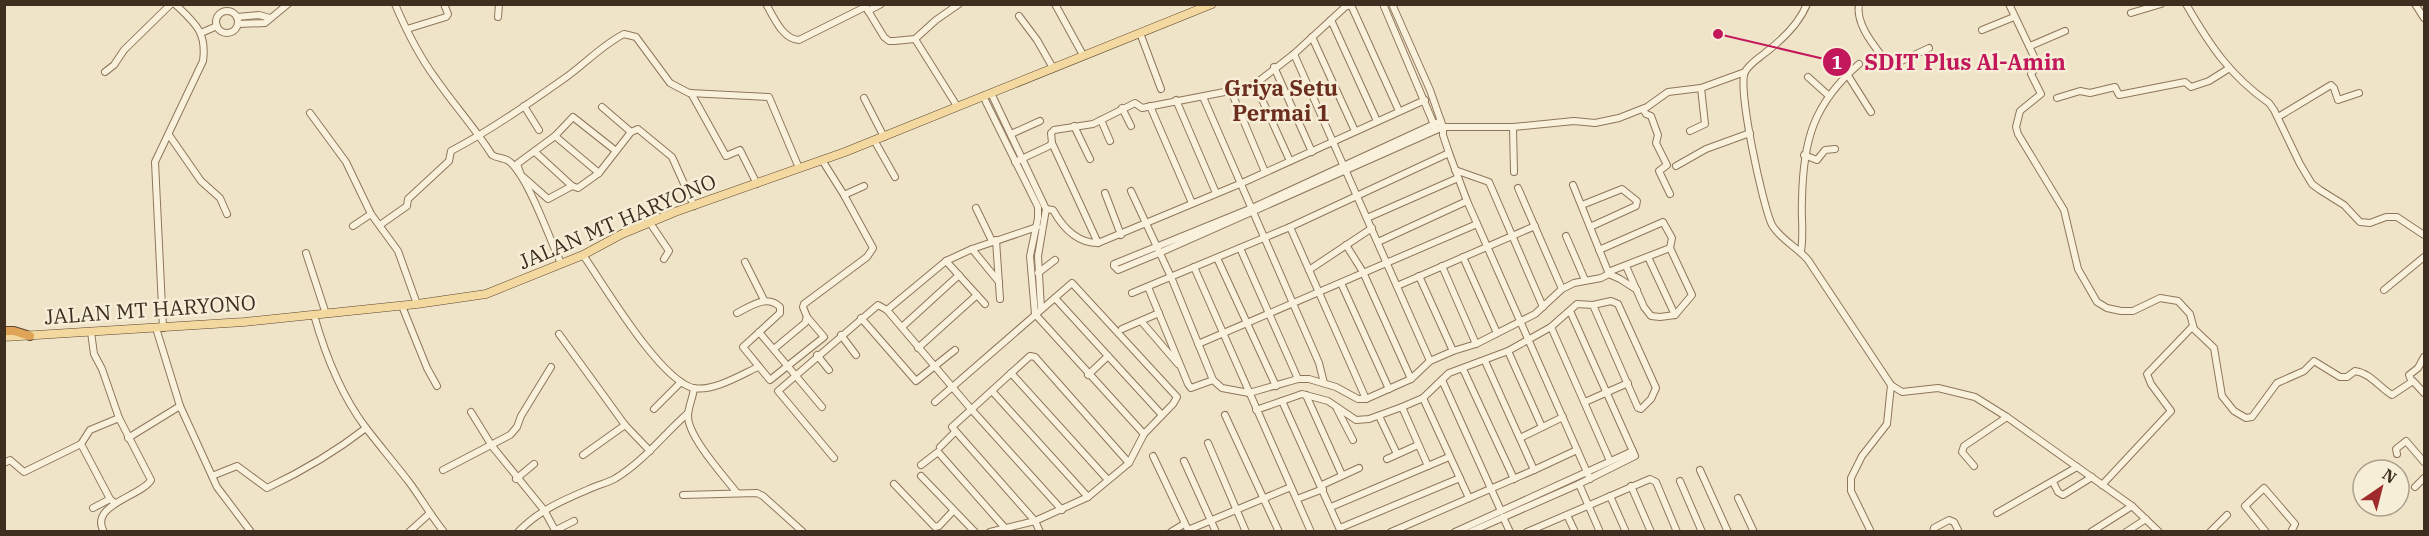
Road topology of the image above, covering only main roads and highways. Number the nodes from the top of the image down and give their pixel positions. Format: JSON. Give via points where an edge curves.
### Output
{"nodes":[{"id":1,"x":1212,"y":4,"type":"edge"},
{"id":2,"x":4,"y":331,"type":"edge"},
{"id":3,"x":30,"y":336,"type":"junction"},
{"id":4,"x":4,"y":337,"type":"edge"}],
"edges":[{"from":1,"to":3,"type":"main road","name":"JALAN MT HARYONO","via":[[874,140],[622,234],[583,255],[486,294],[326,314]]},
{"from":2,"to":3,"type":"highway"},
{"from":3,"to":4,"type":"main road","name":"JALAN MT HARYONO"}]}
